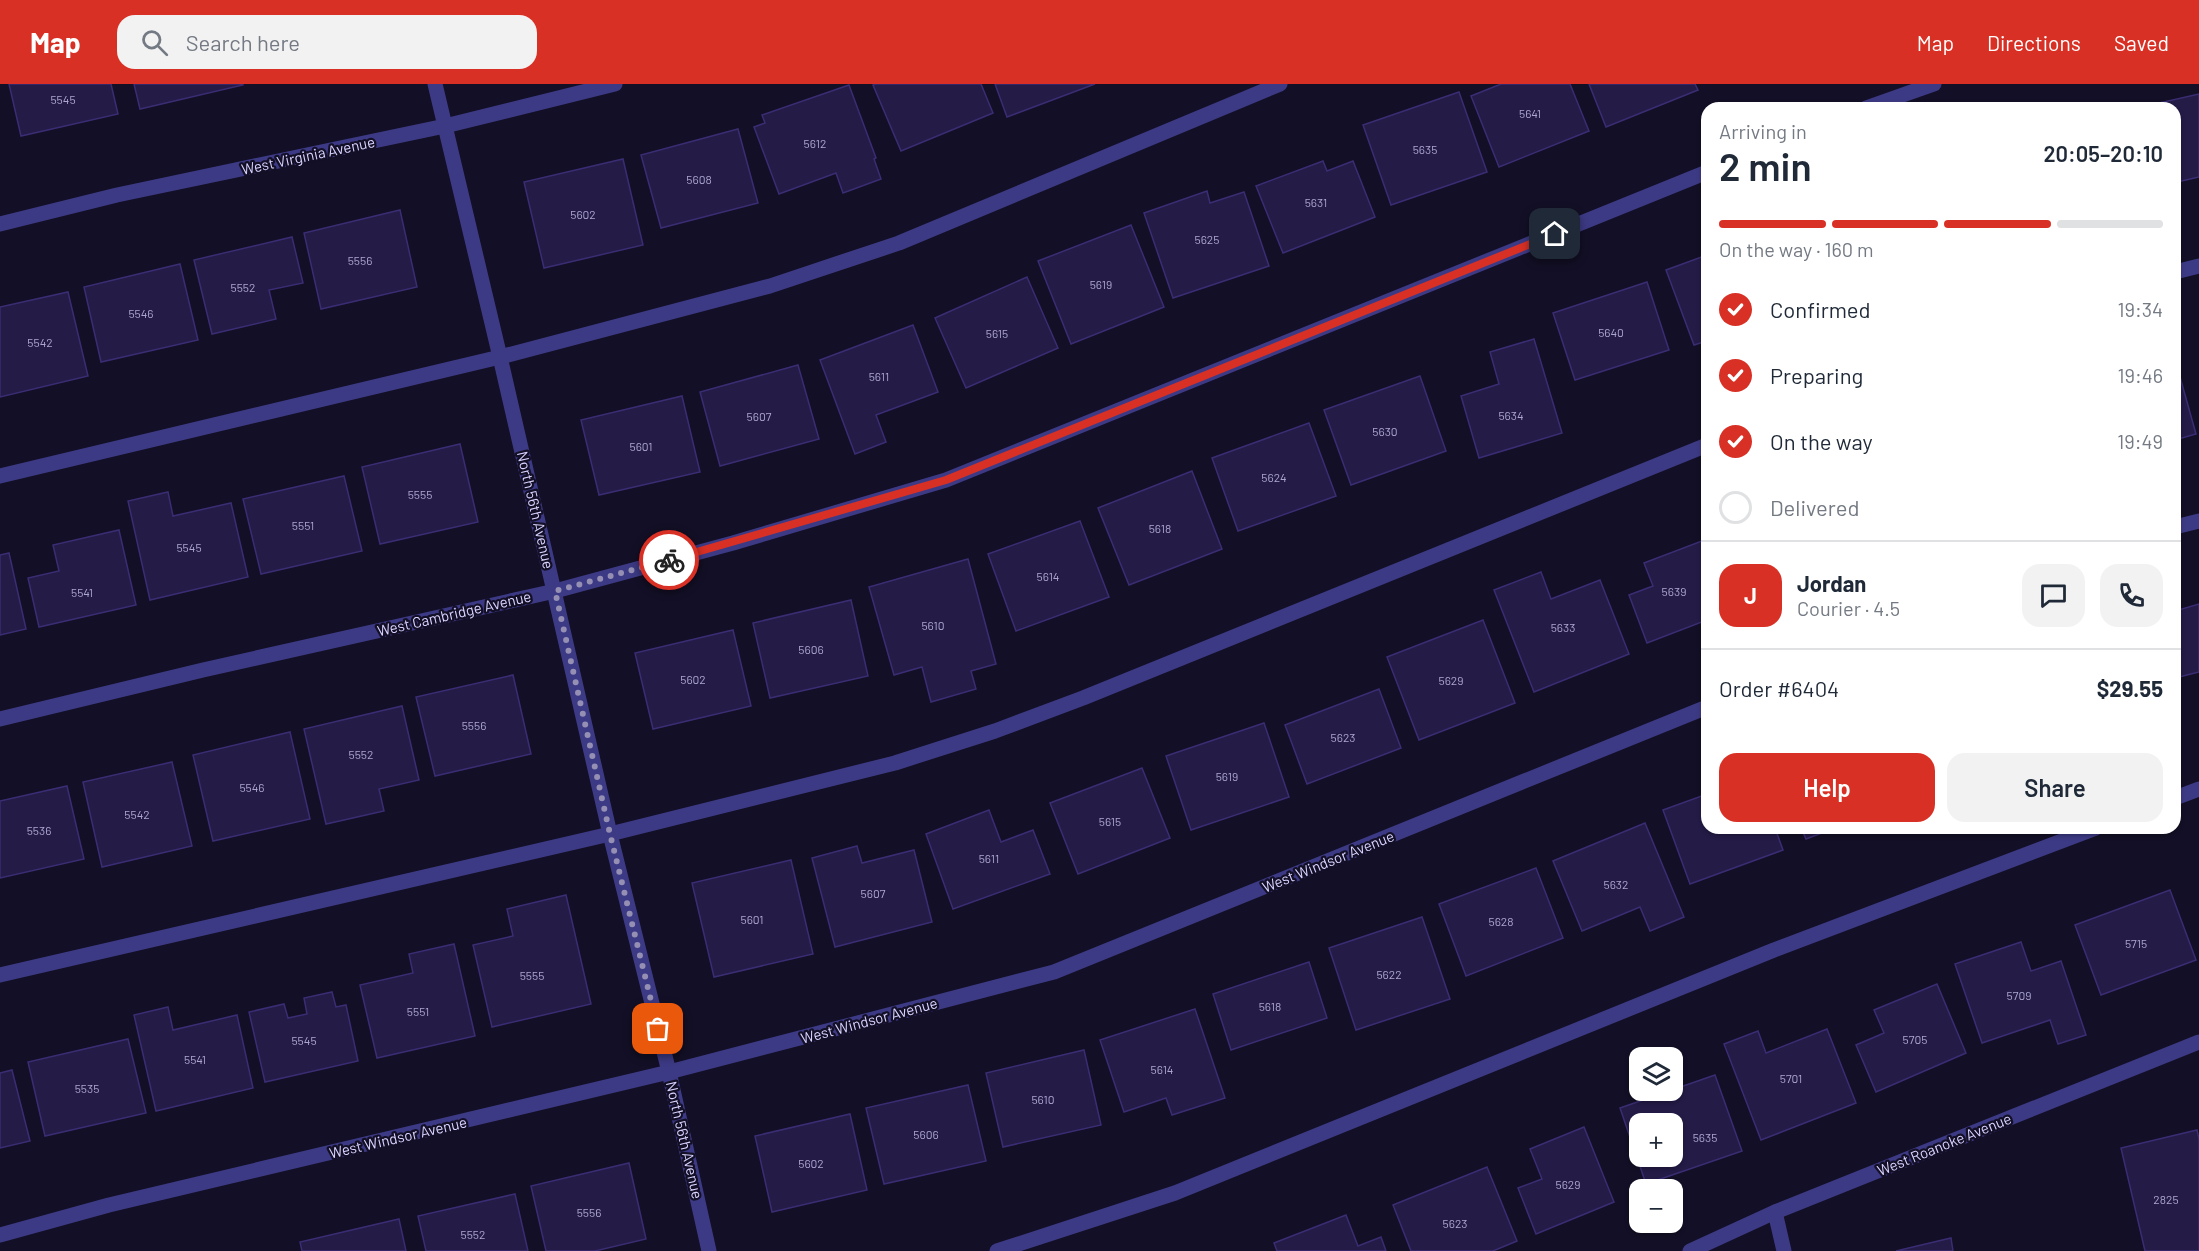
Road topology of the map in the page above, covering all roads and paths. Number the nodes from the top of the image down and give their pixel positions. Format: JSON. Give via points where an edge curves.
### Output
{"nodes":[{"id":1,"x":435,"y":84,"type":"edge"},
{"id":2,"x":615,"y":84,"type":"edge"},
{"id":3,"x":1280,"y":84,"type":"edge"},
{"id":4,"x":1934,"y":84,"type":"edge"},
{"id":5,"x":1883,"y":102,"type":"edge"},
{"id":6,"x":445,"y":126,"type":"junction"},
{"id":7,"x":1701,"y":174,"type":"edge"},
{"id":8,"x":0,"y":224,"type":"edge"},
{"id":9,"x":2199,"y":266,"type":"edge"},
{"id":10,"x":2181,"y":270,"type":"edge"},
{"id":11,"x":500,"y":357,"type":"junction"},
{"id":12,"x":1701,"y":447,"type":"edge"},
{"id":13,"x":0,"y":476,"type":"edge"},
{"id":14,"x":2199,"y":520,"type":"edge"},
{"id":15,"x":2181,"y":525,"type":"edge"},
{"id":16,"x":555,"y":591,"type":"junction"},
{"id":17,"x":1701,"y":709,"type":"edge"},
{"id":18,"x":0,"y":719,"type":"edge"},
{"id":19,"x":2199,"y":789,"type":"edge"},
{"id":20,"x":2181,"y":796,"type":"edge"},
{"id":21,"x":610,"y":834,"type":"junction"},
{"id":22,"x":2080,"y":834,"type":"edge"},
{"id":23,"x":0,"y":975,"type":"edge"},
{"id":24,"x":2199,"y":1042,"type":"edge"},
{"id":25,"x":669,"y":1072,"type":"junction"},
{"id":26,"x":1775,"y":1212,"type":"junction"},
{"id":27,"x":0,"y":1235,"type":"edge"},
{"id":28,"x":709,"y":1251,"type":"edge"},
{"id":29,"x":997,"y":1251,"type":"edge"},
{"id":30,"x":1690,"y":1251,"type":"edge"},
{"id":31,"x":1784,"y":1251,"type":"edge"}],
"edges":[{"from":1,"to":6,"type":"street","name":"North 56th Avenue"},
{"from":2,"to":6,"type":"street","name":"West Virginia Avenue"},
{"from":3,"to":11,"type":"street","via":[[899,243],[770,286]]},
{"from":4,"to":5,"type":"street"},
{"from":6,"to":8,"type":"street","name":"West Virginia Avenue","via":[[117,195]]},
{"from":6,"to":11,"type":"street","name":"North 56th Avenue"},
{"from":7,"to":16,"type":"street","name":"West Cambridge Avenue","via":[[946,480]]},
{"from":9,"to":10,"type":"street"},
{"from":11,"to":13,"type":"street"},
{"from":11,"to":16,"type":"street","name":"North 56th Avenue"},
{"from":12,"to":21,"type":"street","via":[[995,731],[895,763]]},
{"from":14,"to":15,"type":"street"},
{"from":16,"to":18,"type":"street","name":"West Cambridge Avenue"},
{"from":16,"to":21,"type":"street","name":"North 56th Avenue"},
{"from":17,"to":25,"type":"street","name":"West Windsor Avenue","via":[[1054,972]]},
{"from":19,"to":20,"type":"street"},
{"from":21,"to":23,"type":"street"},
{"from":21,"to":25,"type":"street","name":"North 56th Avenue"},
{"from":22,"to":29,"type":"street","via":[[1774,950],[1175,1193]]},
{"from":24,"to":26,"type":"street","name":"West Roanoke Avenue"},
{"from":25,"to":27,"type":"street","name":"West Windsor Avenue","via":[[109,1205]]},
{"from":25,"to":28,"type":"street","name":"North 56th Avenue"},
{"from":26,"to":30,"type":"street","name":"West Roanoke Avenue"},
{"from":26,"to":31,"type":"street"}]}
